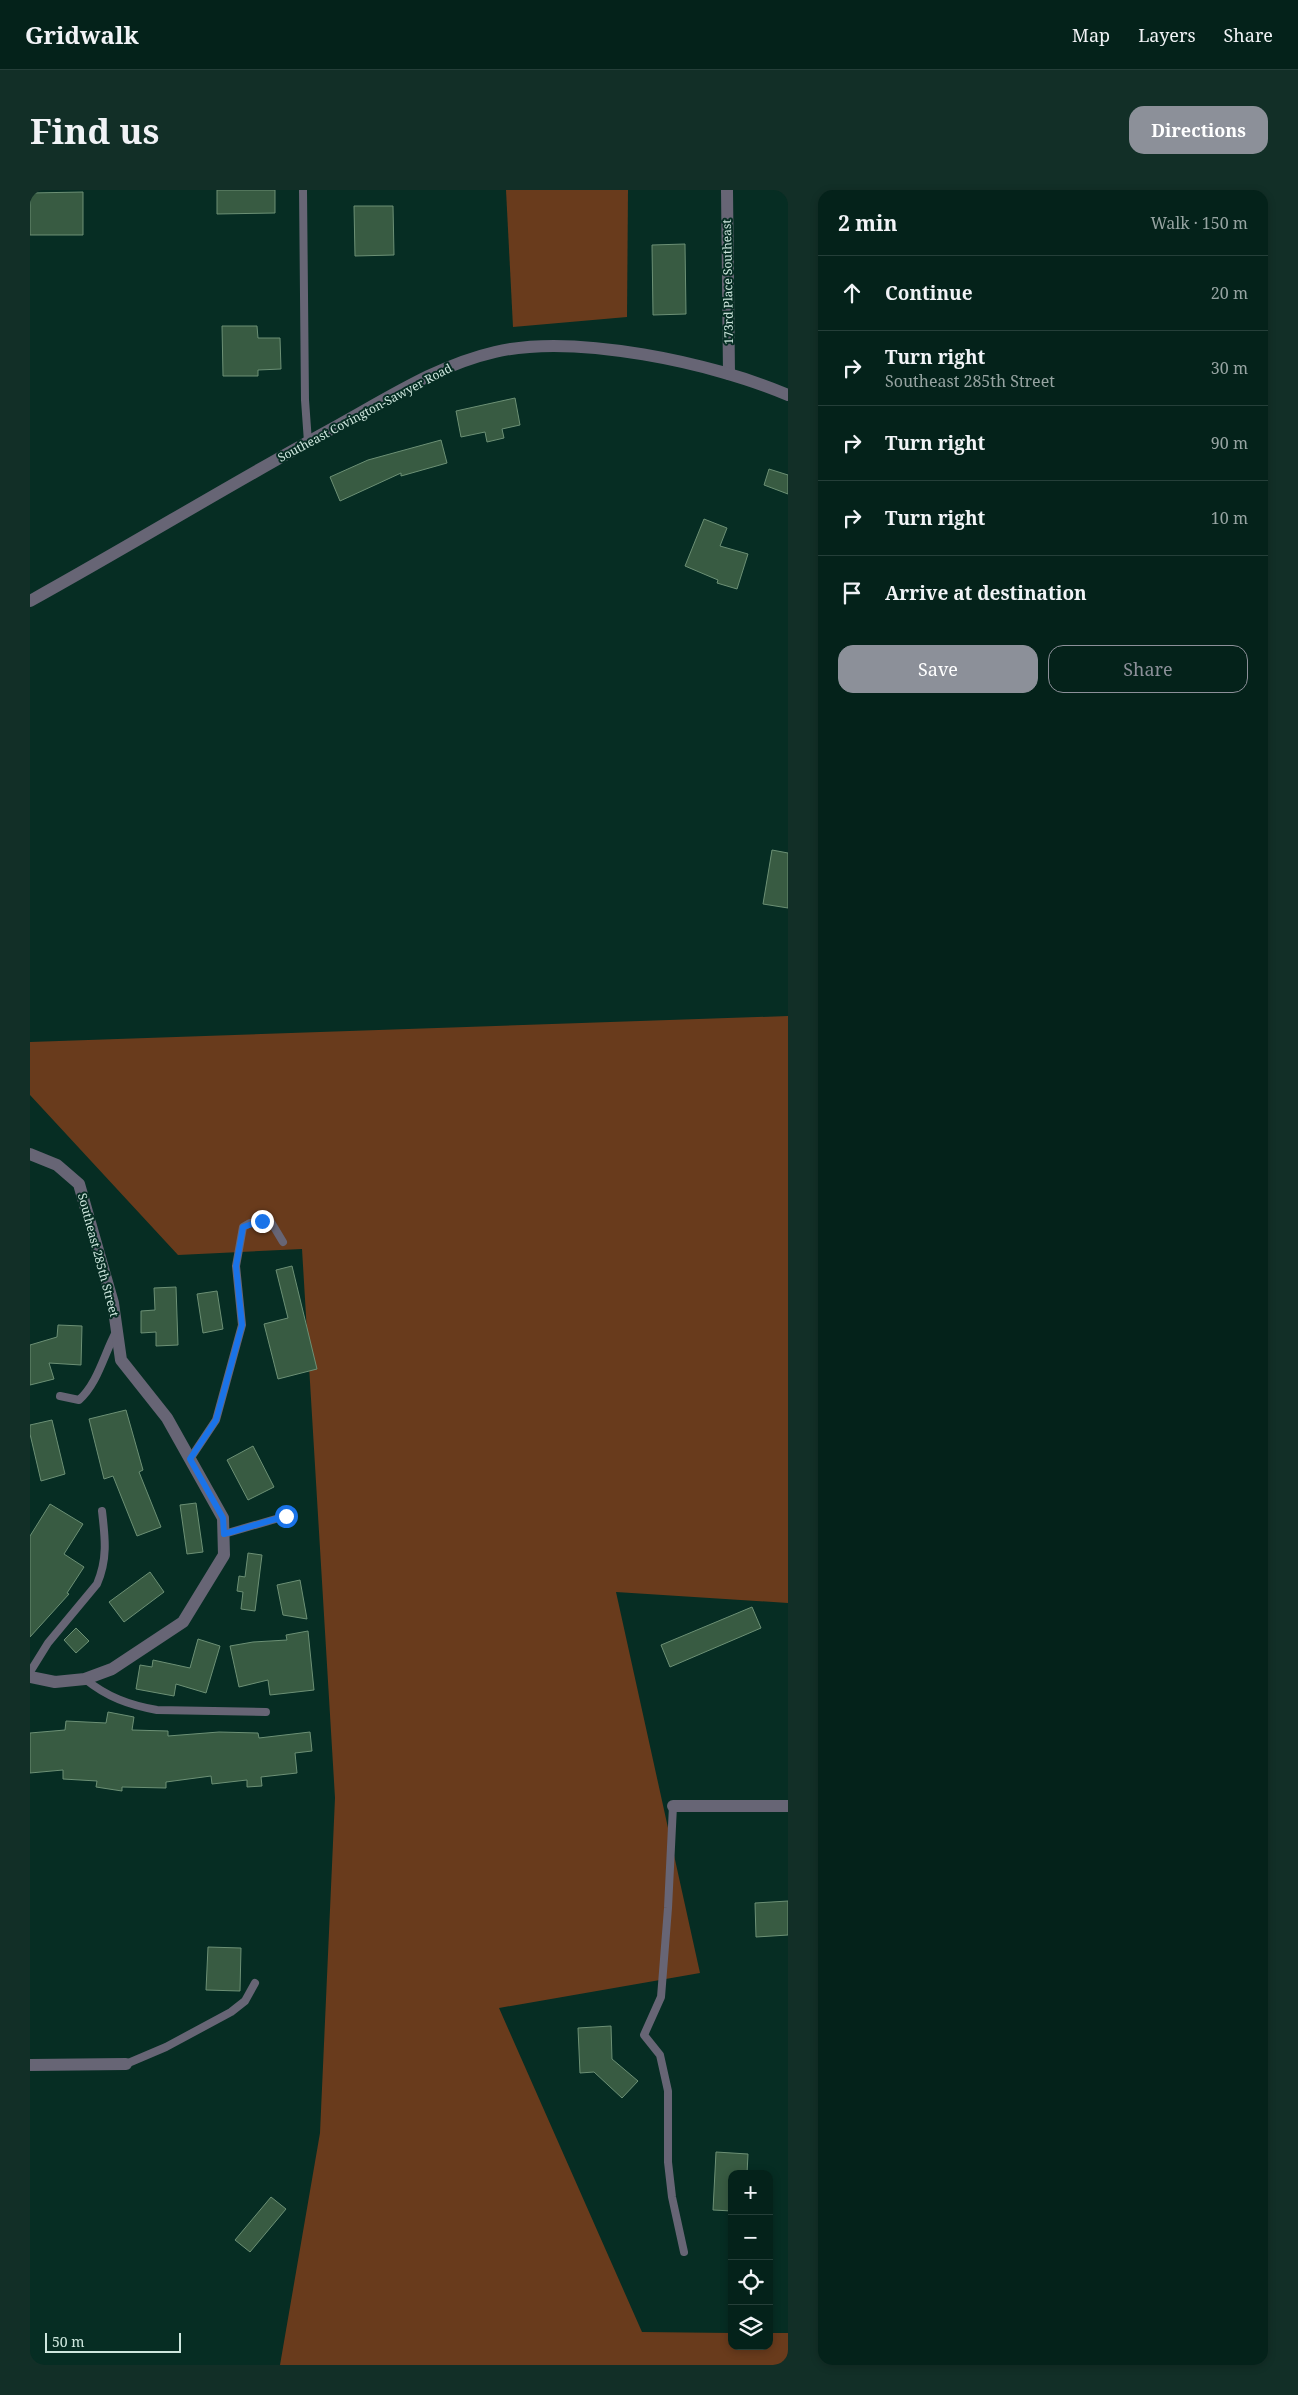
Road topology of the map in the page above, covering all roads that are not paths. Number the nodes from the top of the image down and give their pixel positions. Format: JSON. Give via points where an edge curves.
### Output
{"nodes":[{"id":1,"x":303,"y":190,"type":"edge"},
{"id":2,"x":727,"y":190,"type":"edge"},
{"id":3,"x":729,"y":374,"type":"junction"},
{"id":4,"x":788,"y":395,"type":"edge"},
{"id":5,"x":308,"y":442,"type":"junction"},
{"id":6,"x":30,"y":601,"type":"edge"},
{"id":7,"x":30,"y":1154,"type":"edge"},
{"id":8,"x":283,"y":1242,"type":"dead end"},
{"id":9,"x":117,"y":1330,"type":"junction"},
{"id":10,"x":60,"y":1396,"type":"dead end"},
{"id":11,"x":190,"y":1459,"type":"junction"},
{"id":12,"x":102,"y":1512,"type":"dead end"},
{"id":13,"x":286,"y":1516,"type":"dead end"},
{"id":14,"x":224,"y":1534,"type":"junction"},
{"id":15,"x":30,"y":1672,"type":"edge"},
{"id":16,"x":30,"y":1678,"type":"edge"},
{"id":17,"x":85,"y":1678,"type":"junction"},
{"id":18,"x":266,"y":1712,"type":"dead end"},
{"id":19,"x":673,"y":1806,"type":"joint"},
{"id":20,"x":788,"y":1806,"type":"edge"},
{"id":21,"x":255,"y":1983,"type":"dead end"},
{"id":22,"x":126,"y":2064,"type":"joint"},
{"id":23,"x":30,"y":2065,"type":"edge"},
{"id":24,"x":684,"y":2252,"type":"dead end"}],
"edges":[{"from":1,"to":5,"type":"lane","via":[[304,400]]},
{"from":2,"to":3,"type":"street","name":"173rd Place Southeast"},
{"from":3,"to":4,"type":"street","name":"Southeast Covington-Sawyer Road"},
{"from":3,"to":5,"type":"street","name":"Southeast Covington-Sawyer Road","via":[[591,347],[496,351],[452,365],[423,379]]},
{"from":5,"to":6,"type":"street","name":"Southeast Covington-Sawyer Road"},
{"from":7,"to":9,"type":"street","name":"Southeast 285th Street","via":[[57,1166],[79,1184],[113,1304]]},
{"from":8,"to":11,"type":"lane","via":[[271,1222],[256,1222],[243,1227],[236,1266],[242,1325],[216,1420]]},
{"from":9,"to":10,"type":"lane","via":[[86,1394],[79,1400]]},
{"from":9,"to":11,"type":"street","name":"Southeast 285th Street","via":[[121,1360],[167,1418]]},
{"from":11,"to":14,"type":"street","name":"Southeast 285th Street","via":[[223,1518]]},
{"from":12,"to":15,"type":"lane","via":[[105,1554],[97,1584],[48,1643]]},
{"from":13,"to":14,"type":"lane"},
{"from":14,"to":17,"type":"street","name":"Southeast 285th Street","via":[[224,1555],[183,1622],[112,1668]]},
{"from":16,"to":17,"type":"street","name":"Southeast 285th Street","via":[[55,1682]]},
{"from":17,"to":18,"type":"lane","via":[[100,1692],[142,1708]]},
{"from":19,"to":20,"type":"street"},
{"from":19,"to":24,"type":"lane","via":[[661,1997],[644,2035],[660,2055],[668,2091],[670,2179]]},
{"from":21,"to":22,"type":"lane","via":[[245,2001],[231,2012],[166,2047]]},
{"from":22,"to":23,"type":"street"}]}
